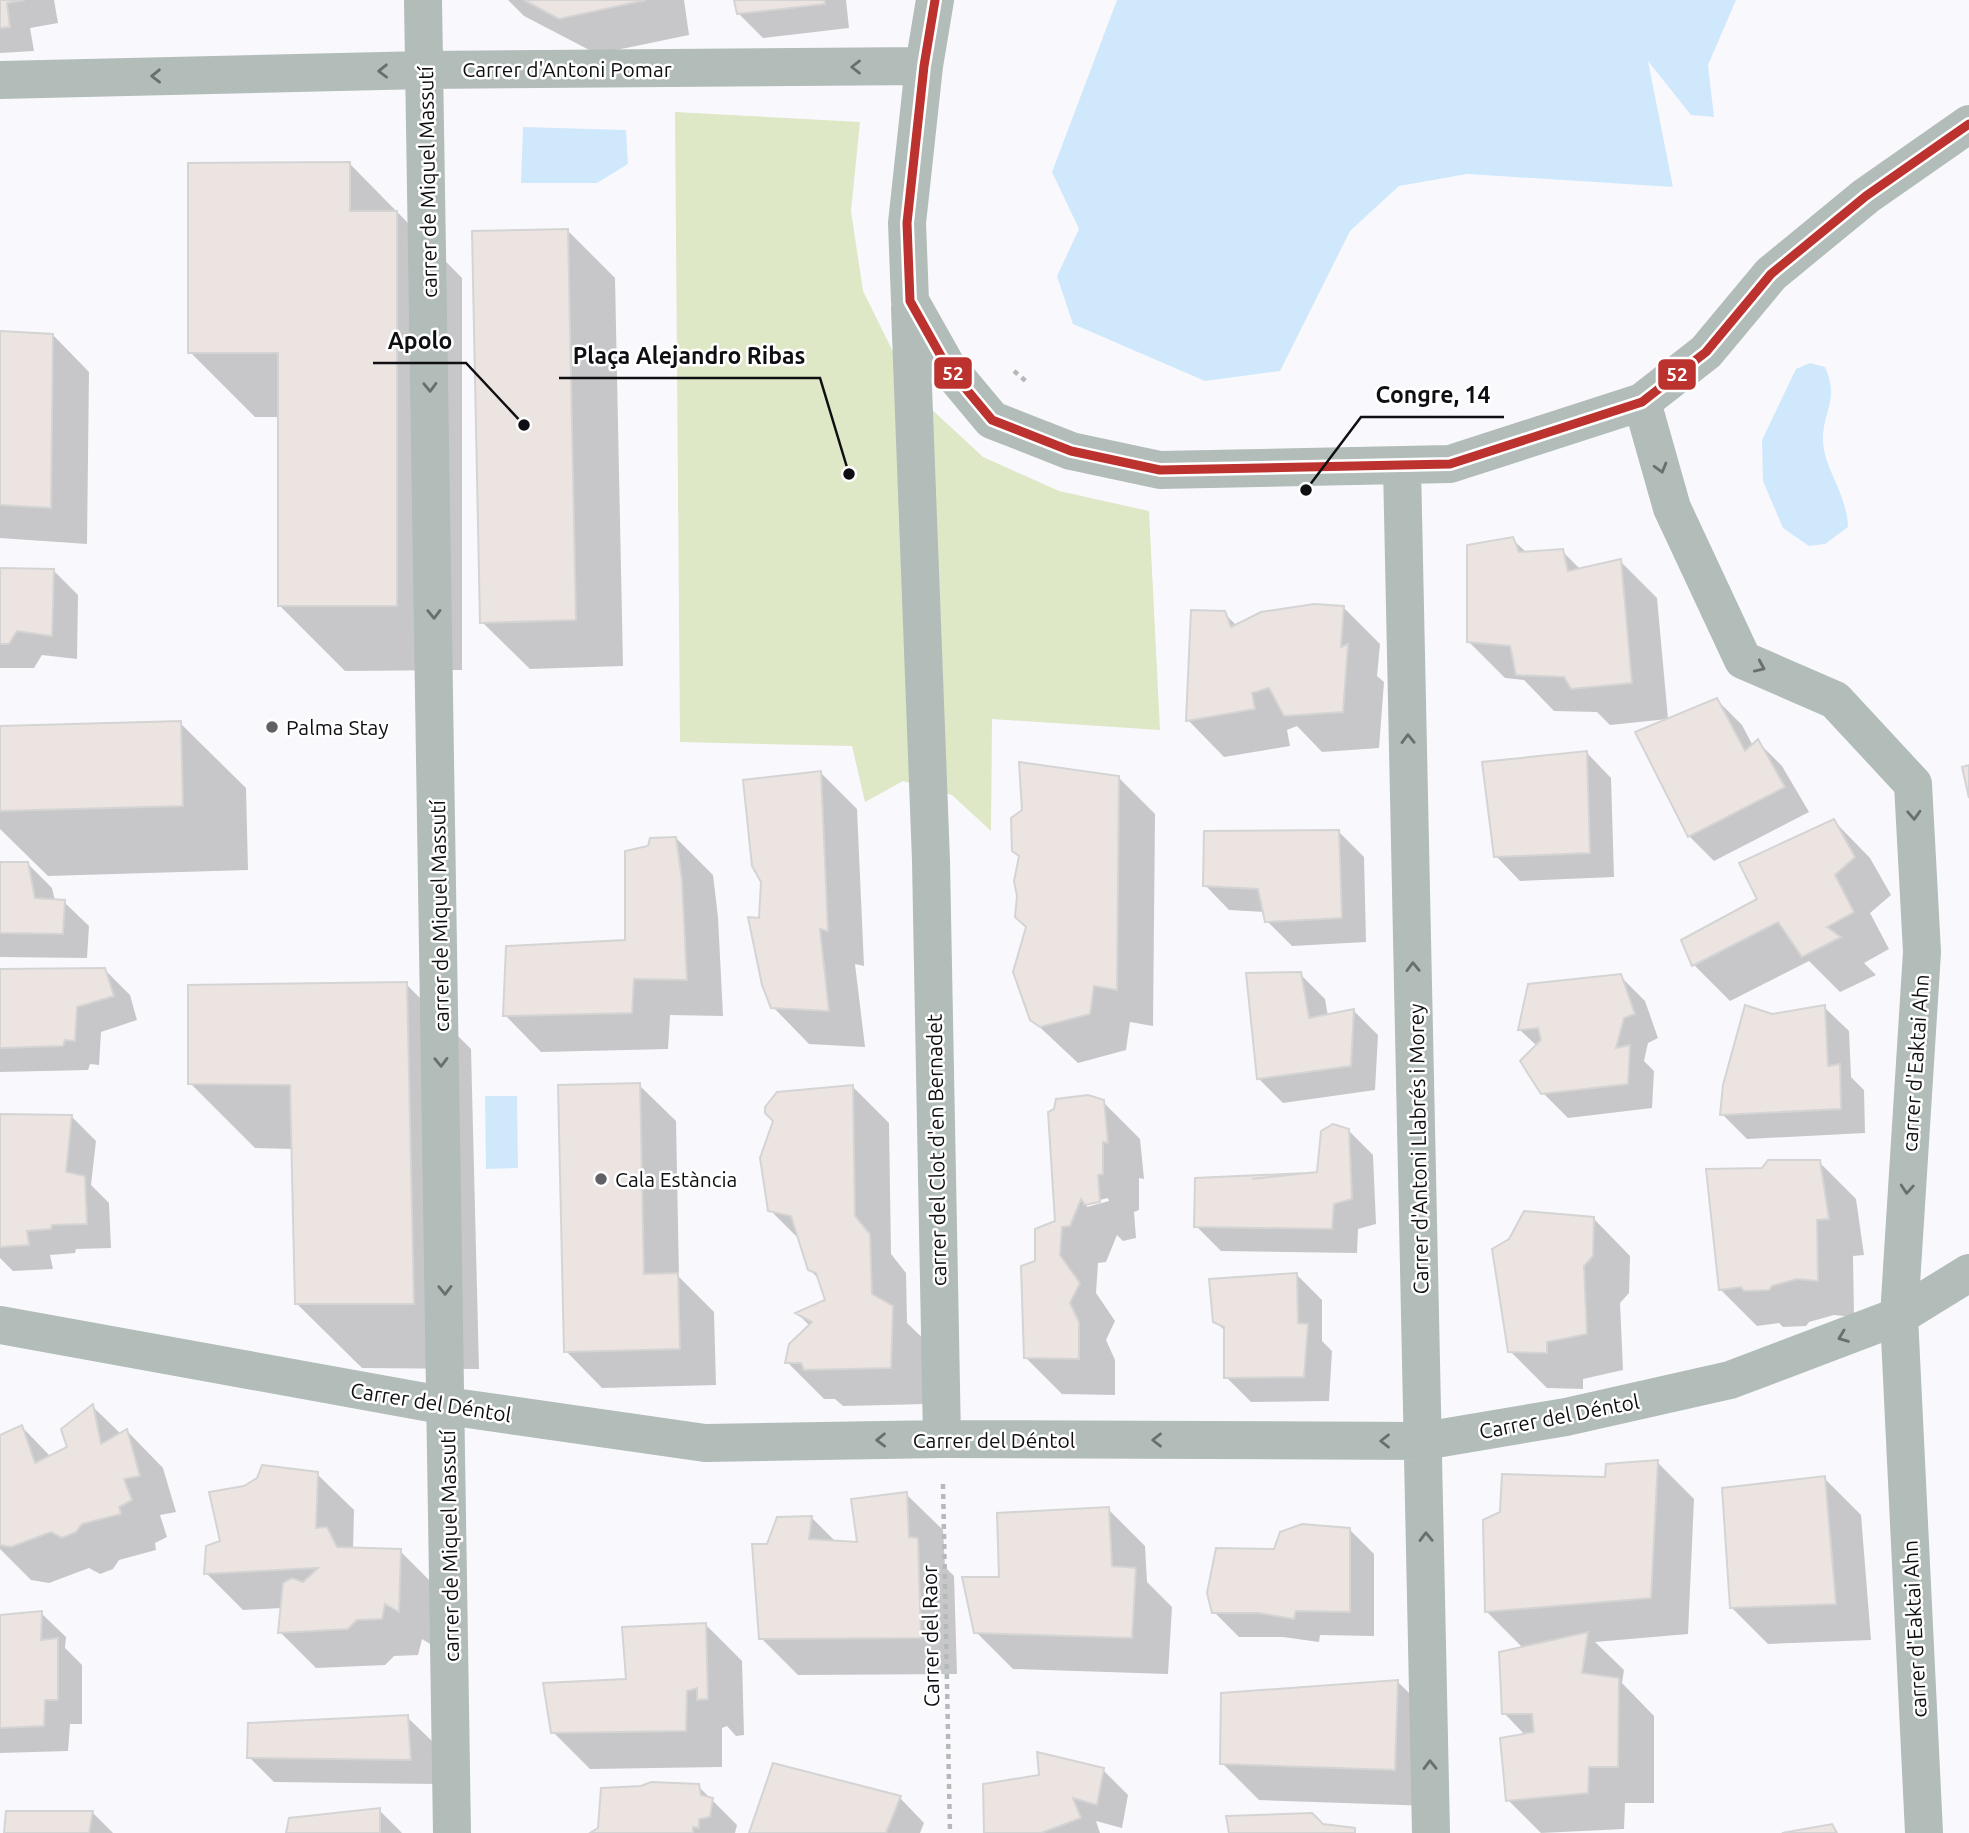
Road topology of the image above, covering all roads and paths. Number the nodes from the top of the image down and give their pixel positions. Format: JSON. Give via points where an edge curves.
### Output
{"nodes":[{"id":1,"x":424,"y":0,"type":"edge"},
{"id":2,"x":935,"y":0,"type":"edge"},
{"id":3,"x":924,"y":66,"type":"junction"},
{"id":4,"x":425,"y":70,"type":"junction"},
{"id":5,"x":0,"y":80,"type":"edge"},
{"id":6,"x":1969,"y":124,"type":"edge"},
{"id":7,"x":910,"y":301,"type":"junction"},
{"id":8,"x":1011,"y":368,"type":"dead end"},
{"id":9,"x":1030,"y":385,"type":"dead end"},
{"id":10,"x":1642,"y":402,"type":"junction"},
{"id":11,"x":1402,"y":466,"type":"junction"},
{"id":12,"x":1969,"y":1273,"type":"edge"},
{"id":13,"x":1899,"y":1316,"type":"junction"},
{"id":14,"x":0,"y":1325,"type":"edge"},
{"id":15,"x":447,"y":1406,"type":"junction"},
{"id":16,"x":942,"y":1439,"type":"junction"},
{"id":17,"x":1424,"y":1441,"type":"junction"},
{"id":18,"x":452,"y":1833,"type":"edge"},
{"id":19,"x":950,"y":1833,"type":"edge"},
{"id":20,"x":1431,"y":1833,"type":"edge"},
{"id":21,"x":1924,"y":1833,"type":"edge"}],
"edges":[{"from":1,"to":4,"type":"street","name":"carrer de Miquel Massutí"},
{"from":2,"to":3,"type":"street","name":"carrer del Clot d'en Bernadet"},
{"from":3,"to":4,"type":"street","name":"Carrer d'Antoni Pomar","one_way":true},
{"from":3,"to":7,"type":"street","name":"carrer del Clot d'en Bernadet","via":[[906,223]]},
{"from":4,"to":5,"type":"street","name":"Carrer d'Antoni Pomar","one_way":true},
{"from":4,"to":15,"type":"street","name":"carrer de Miquel Massutí","one_way":true},
{"from":6,"to":10,"type":"street","via":[[1866,196],[1771,274],[1706,352]]},
{"from":7,"to":11,"type":"street","via":[[946,365],[992,420],[1071,451],[1160,470]]},
{"from":7,"to":16,"type":"street","name":"carrer del Clot d'en Bernadet","via":[[931,861]]},
{"from":8,"to":9,"type":"path"},
{"from":10,"to":11,"type":"street","via":[[1450,464]]},
{"from":10,"to":13,"type":"street","name":"carrer d'Eaktai Ahn","one_way":true,"via":[[1672,508],[1743,660],[1835,700],[1913,784],[1922,952]]},
{"from":17,"to":11,"type":"street","name":"Carrer d'Antoni Llabrés i Morey","one_way":true},
{"from":12,"to":13,"type":"street","name":"Carrer del Déntol"},
{"from":13,"to":17,"type":"street","name":"Carrer del Déntol","one_way":true,"via":[[1730,1380],[1566,1417]]},
{"from":13,"to":21,"type":"street","name":"carrer d'Eaktai Ahn"},
{"from":14,"to":15,"type":"street","name":"Carrer del Déntol"},
{"from":16,"to":15,"type":"street","name":"Carrer del Déntol","one_way":true,"via":[[705,1443]]},
{"from":15,"to":18,"type":"street","name":"carrer de Miquel Massutí"},
{"from":17,"to":16,"type":"street","name":"Carrer del Déntol","one_way":true},
{"from":16,"to":19,"type":"path","name":"Carrer del Raor"},
{"from":20,"to":17,"type":"street","name":"Carrer d'Antoni Llabrés i Morey","one_way":true}]}
